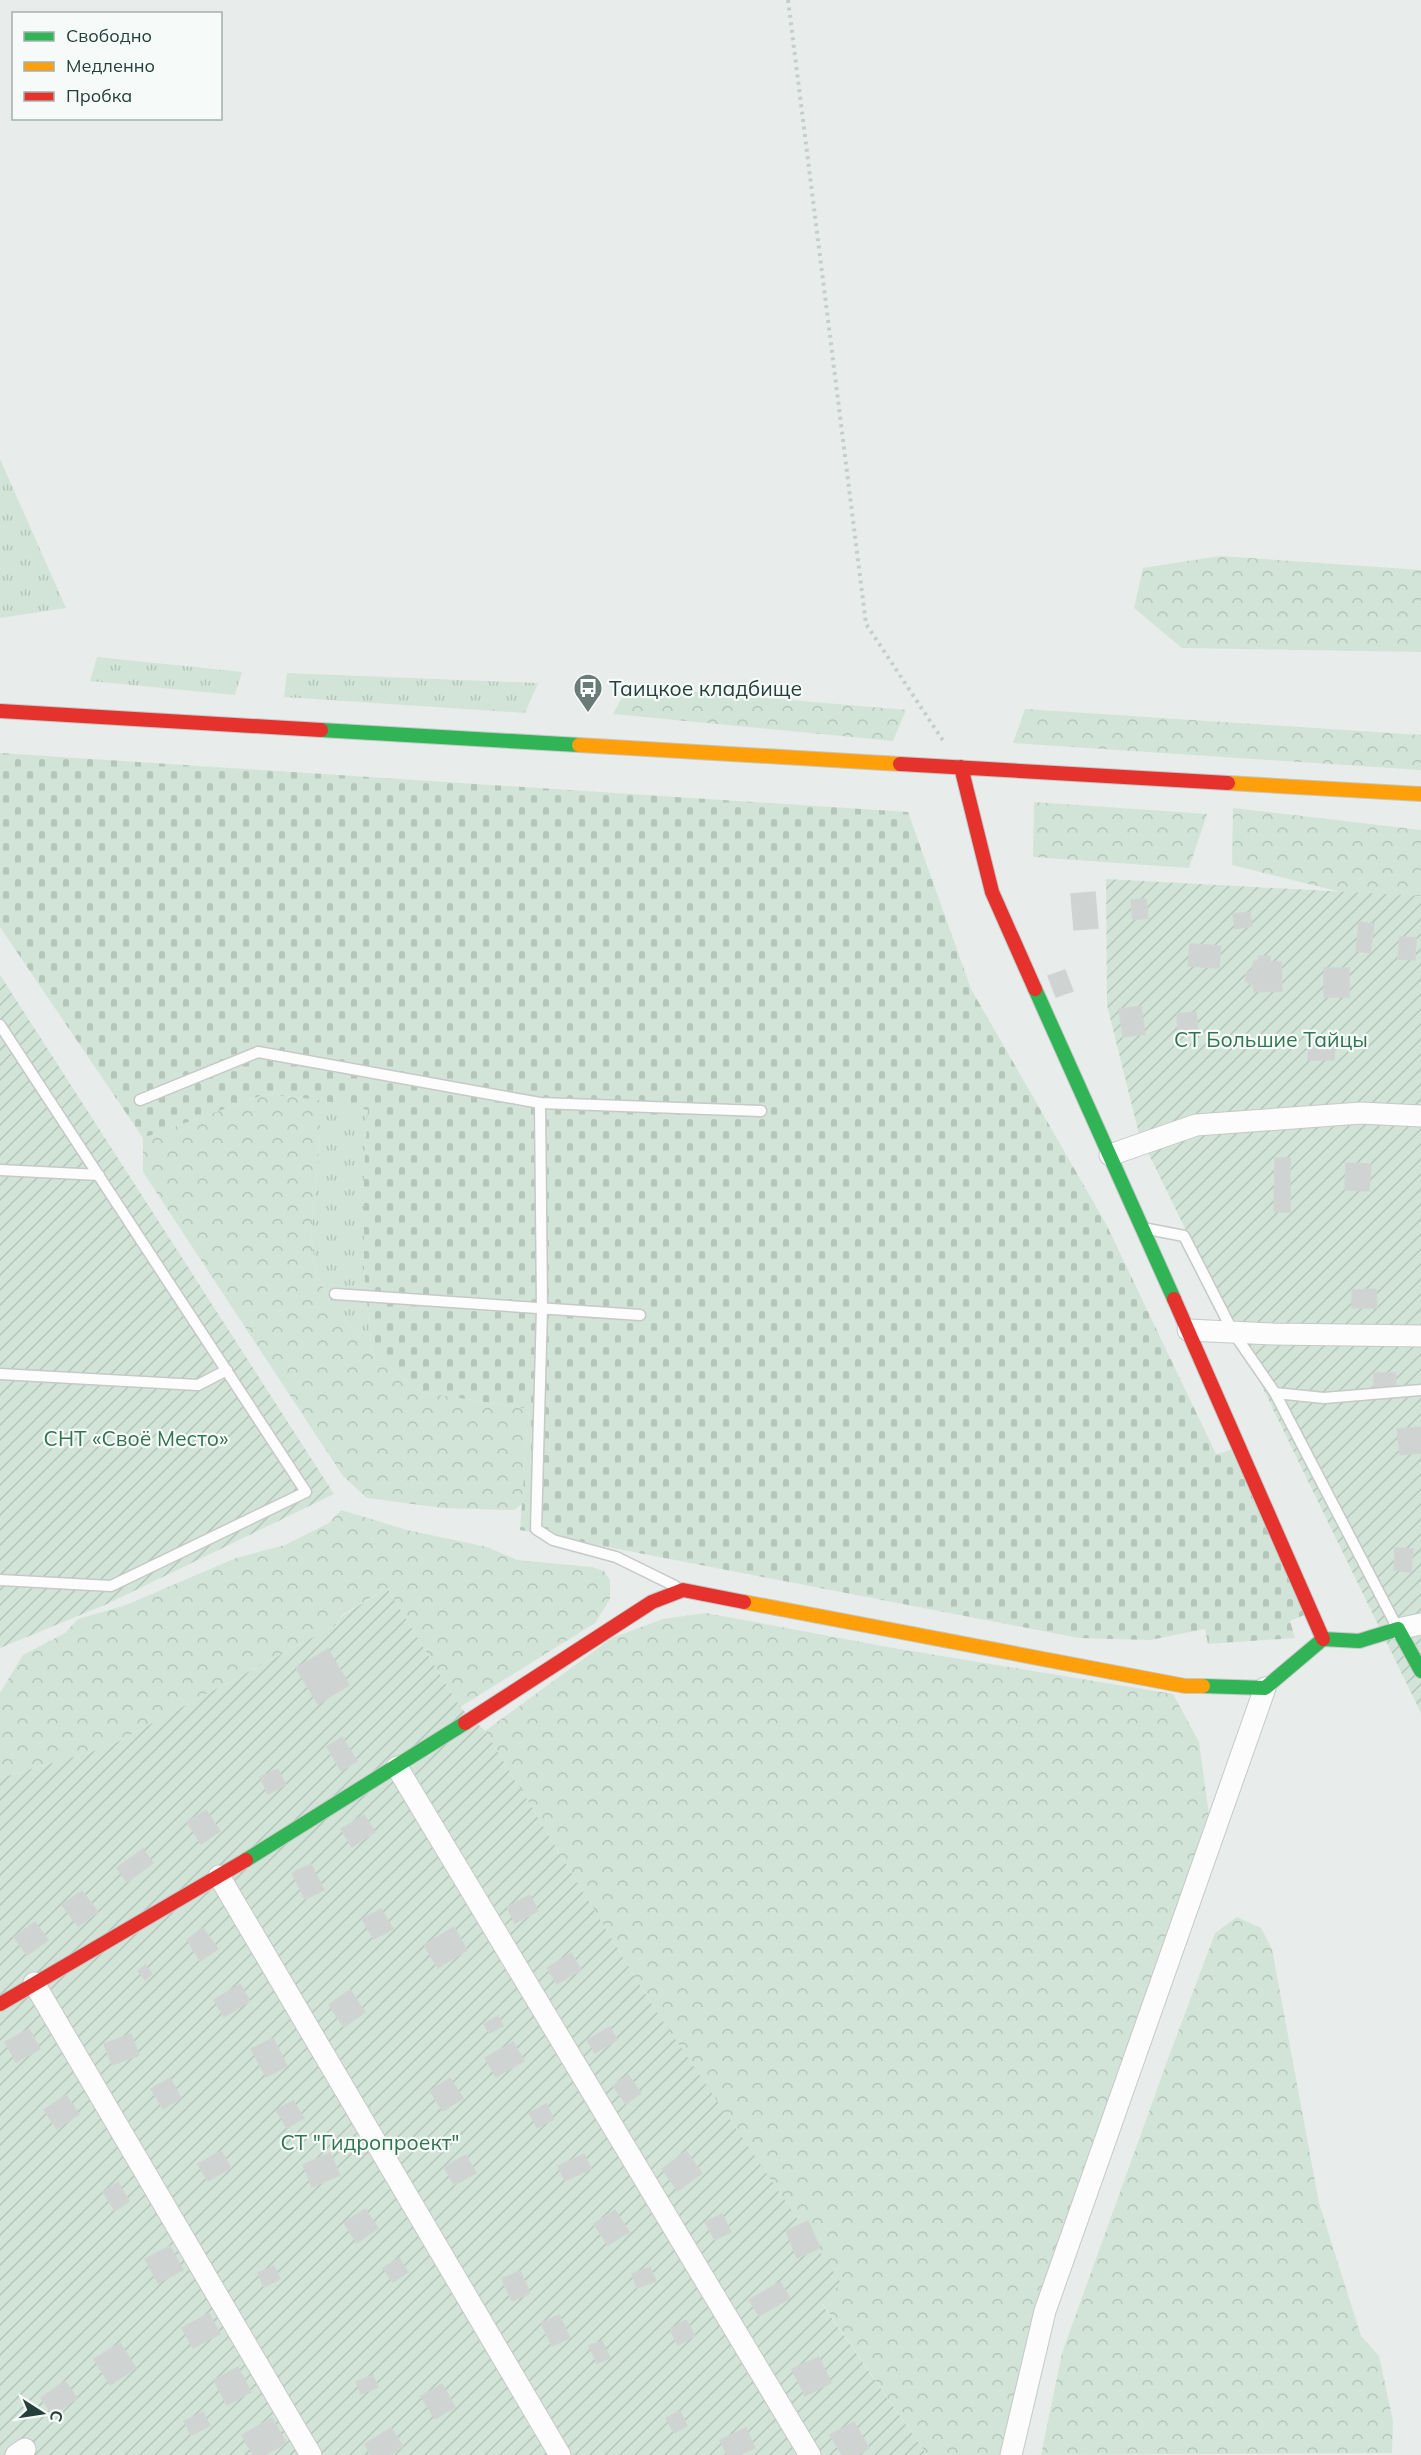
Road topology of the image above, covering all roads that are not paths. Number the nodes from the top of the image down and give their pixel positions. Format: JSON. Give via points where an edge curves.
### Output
{"nodes":[{"id":1,"x":0,"y":711,"type":"edge"},
{"id":2,"x":961,"y":767,"type":"junction"},
{"id":3,"x":1421,"y":794,"type":"edge"},
{"id":4,"x":0,"y":1025,"type":"edge"},
{"id":5,"x":140,"y":1100,"type":"dead end"},
{"id":6,"x":540,"y":1103,"type":"junction"},
{"id":7,"x":761,"y":1111,"type":"dead end"},
{"id":8,"x":1421,"y":1116,"type":"edge"},
{"id":9,"x":1110,"y":1155,"type":"junction"},
{"id":10,"x":0,"y":1170,"type":"edge"},
{"id":11,"x":99,"y":1175,"type":"junction"},
{"id":12,"x":1142,"y":1227,"type":"junction"},
{"id":13,"x":335,"y":1294,"type":"dead end"},
{"id":14,"x":542,"y":1308,"type":"junction"},
{"id":15,"x":640,"y":1315,"type":"dead end"},
{"id":16,"x":1188,"y":1330,"type":"junction"},
{"id":17,"x":1233,"y":1332,"type":"junction"},
{"id":18,"x":1421,"y":1336,"type":"edge"},
{"id":19,"x":227,"y":1370,"type":"junction"},
{"id":20,"x":0,"y":1374,"type":"edge"},
{"id":21,"x":1421,"y":1390,"type":"edge"},
{"id":22,"x":1275,"y":1393,"type":"junction"},
{"id":23,"x":0,"y":1580,"type":"edge"},
{"id":24,"x":683,"y":1590,"type":"junction"},
{"id":25,"x":1421,"y":1624,"type":"edge"},
{"id":26,"x":1398,"y":1629,"type":"junction"},
{"id":27,"x":1323,"y":1639,"type":"junction"},
{"id":28,"x":1421,"y":1671,"type":"edge"},
{"id":29,"x":1265,"y":1688,"type":"junction"},
{"id":30,"x":397,"y":1767,"type":"junction"},
{"id":31,"x":219,"y":1876,"type":"junction"},
{"id":32,"x":34,"y":1983,"type":"junction"},
{"id":33,"x":0,"y":2004,"type":"edge"},
{"id":34,"x":311,"y":2455,"type":"edge"},
{"id":35,"x":560,"y":2455,"type":"edge"},
{"id":36,"x":810,"y":2455,"type":"edge"},
{"id":37,"x":1011,"y":2455,"type":"edge"}],
"edges":[{"from":1,"to":2,"type":"street"},
{"from":2,"to":3,"type":"street"},
{"from":2,"to":9,"type":"street","via":[[992,892]]},
{"from":4,"to":11,"type":"lane"},
{"from":5,"to":6,"type":"lane","via":[[258,1052]]},
{"from":6,"to":7,"type":"lane"},
{"from":6,"to":14,"type":"lane"},
{"from":8,"to":9,"type":"street","via":[[1361,1113],[1196,1125]]},
{"from":9,"to":12,"type":"street"},
{"from":10,"to":11,"type":"lane"},
{"from":11,"to":19,"type":"lane"},
{"from":12,"to":16,"type":"street"},
{"from":12,"to":17,"type":"lane","via":[[1184,1236]]},
{"from":13,"to":14,"type":"lane"},
{"from":14,"to":15,"type":"lane"},
{"from":14,"to":24,"type":"lane","via":[[536,1529],[553,1540],[616,1557]]},
{"from":16,"to":17,"type":"street"},
{"from":16,"to":27,"type":"street"},
{"from":17,"to":18,"type":"street"},
{"from":17,"to":22,"type":"lane"},
{"from":19,"to":20,"type":"lane","via":[[198,1385]]},
{"from":19,"to":23,"type":"lane","via":[[306,1492],[111,1586]]},
{"from":21,"to":22,"type":"lane","via":[[1324,1398]]},
{"from":22,"to":26,"type":"lane"},
{"from":24,"to":29,"type":"street","via":[[1185,1686]]},
{"from":24,"to":30,"type":"street","via":[[652,1602]]},
{"from":25,"to":26,"type":"street"},
{"from":26,"to":27,"type":"street","via":[[1359,1641]]},
{"from":26,"to":28,"type":"street"},
{"from":27,"to":29,"type":"street"},
{"from":29,"to":37,"type":"street","via":[[1045,2311]]},
{"from":30,"to":31,"type":"street"},
{"from":30,"to":36,"type":"street"},
{"from":31,"to":32,"type":"street"},
{"from":31,"to":35,"type":"street"},
{"from":32,"to":33,"type":"street"},
{"from":32,"to":34,"type":"street"}]}
